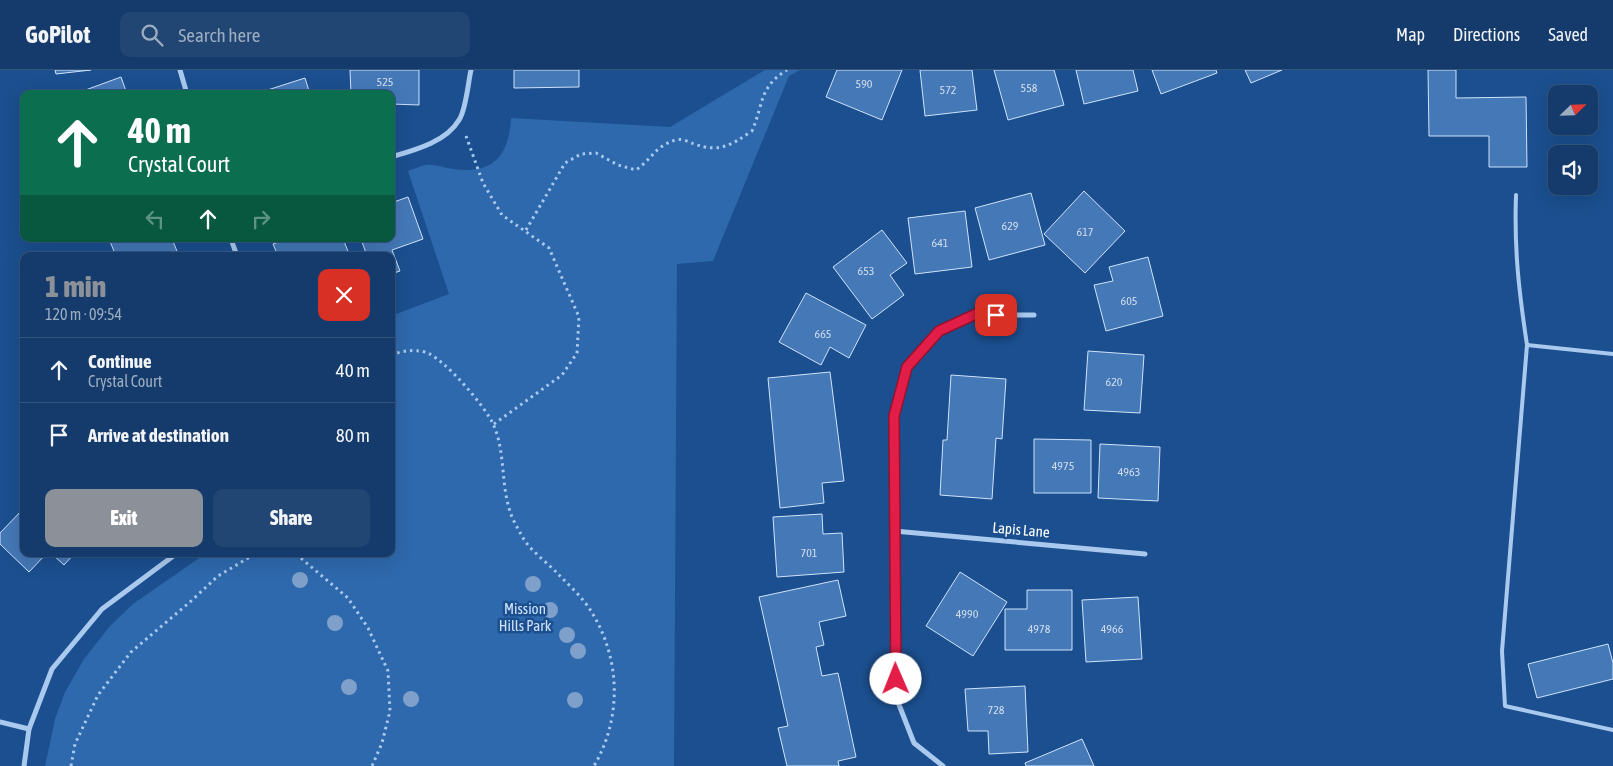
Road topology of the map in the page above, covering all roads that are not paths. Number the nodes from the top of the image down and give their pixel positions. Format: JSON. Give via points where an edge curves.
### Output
{"nodes":[{"id":1,"x":180,"y":70,"type":"edge"},
{"id":2,"x":472,"y":70,"type":"edge"},
{"id":3,"x":186,"y":90,"type":"edge"},
{"id":4,"x":395,"y":156,"type":"edge"},
{"id":5,"x":1516,"y":195,"type":"dead end"},
{"id":6,"x":1034,"y":316,"type":"dead end"},
{"id":7,"x":1527,"y":345,"type":"junction"},
{"id":8,"x":1613,"y":354,"type":"edge"},
{"id":9,"x":894,"y":531,"type":"junction"},
{"id":10,"x":1145,"y":554,"type":"dead end"},
{"id":11,"x":172,"y":557,"type":"edge"},
{"id":12,"x":0,"y":722,"type":"edge"},
{"id":13,"x":29,"y":729,"type":"junction"},
{"id":14,"x":1613,"y":730,"type":"edge"},
{"id":15,"x":24,"y":766,"type":"edge"},
{"id":16,"x":943,"y":766,"type":"edge"}],
"edges":[{"from":1,"to":3,"type":"street"},
{"from":2,"to":4,"type":"street","via":[[460,119],[444,136]]},
{"from":5,"to":7,"type":"lane","via":[[1514,241]]},
{"from":6,"to":9,"type":"street","via":[[976,314],[939,331],[907,367],[894,416]]},
{"from":7,"to":8,"type":"lane"},
{"from":7,"to":14,"type":"lane","via":[[1502,651],[1506,706]]},
{"from":9,"to":10,"type":"street","name":"Lapis Lane"},
{"from":9,"to":16,"type":"street","via":[[896,697],[914,743]]},
{"from":11,"to":13,"type":"street","via":[[102,609],[52,669]]},
{"from":12,"to":13,"type":"street"},
{"from":13,"to":15,"type":"street"}]}
